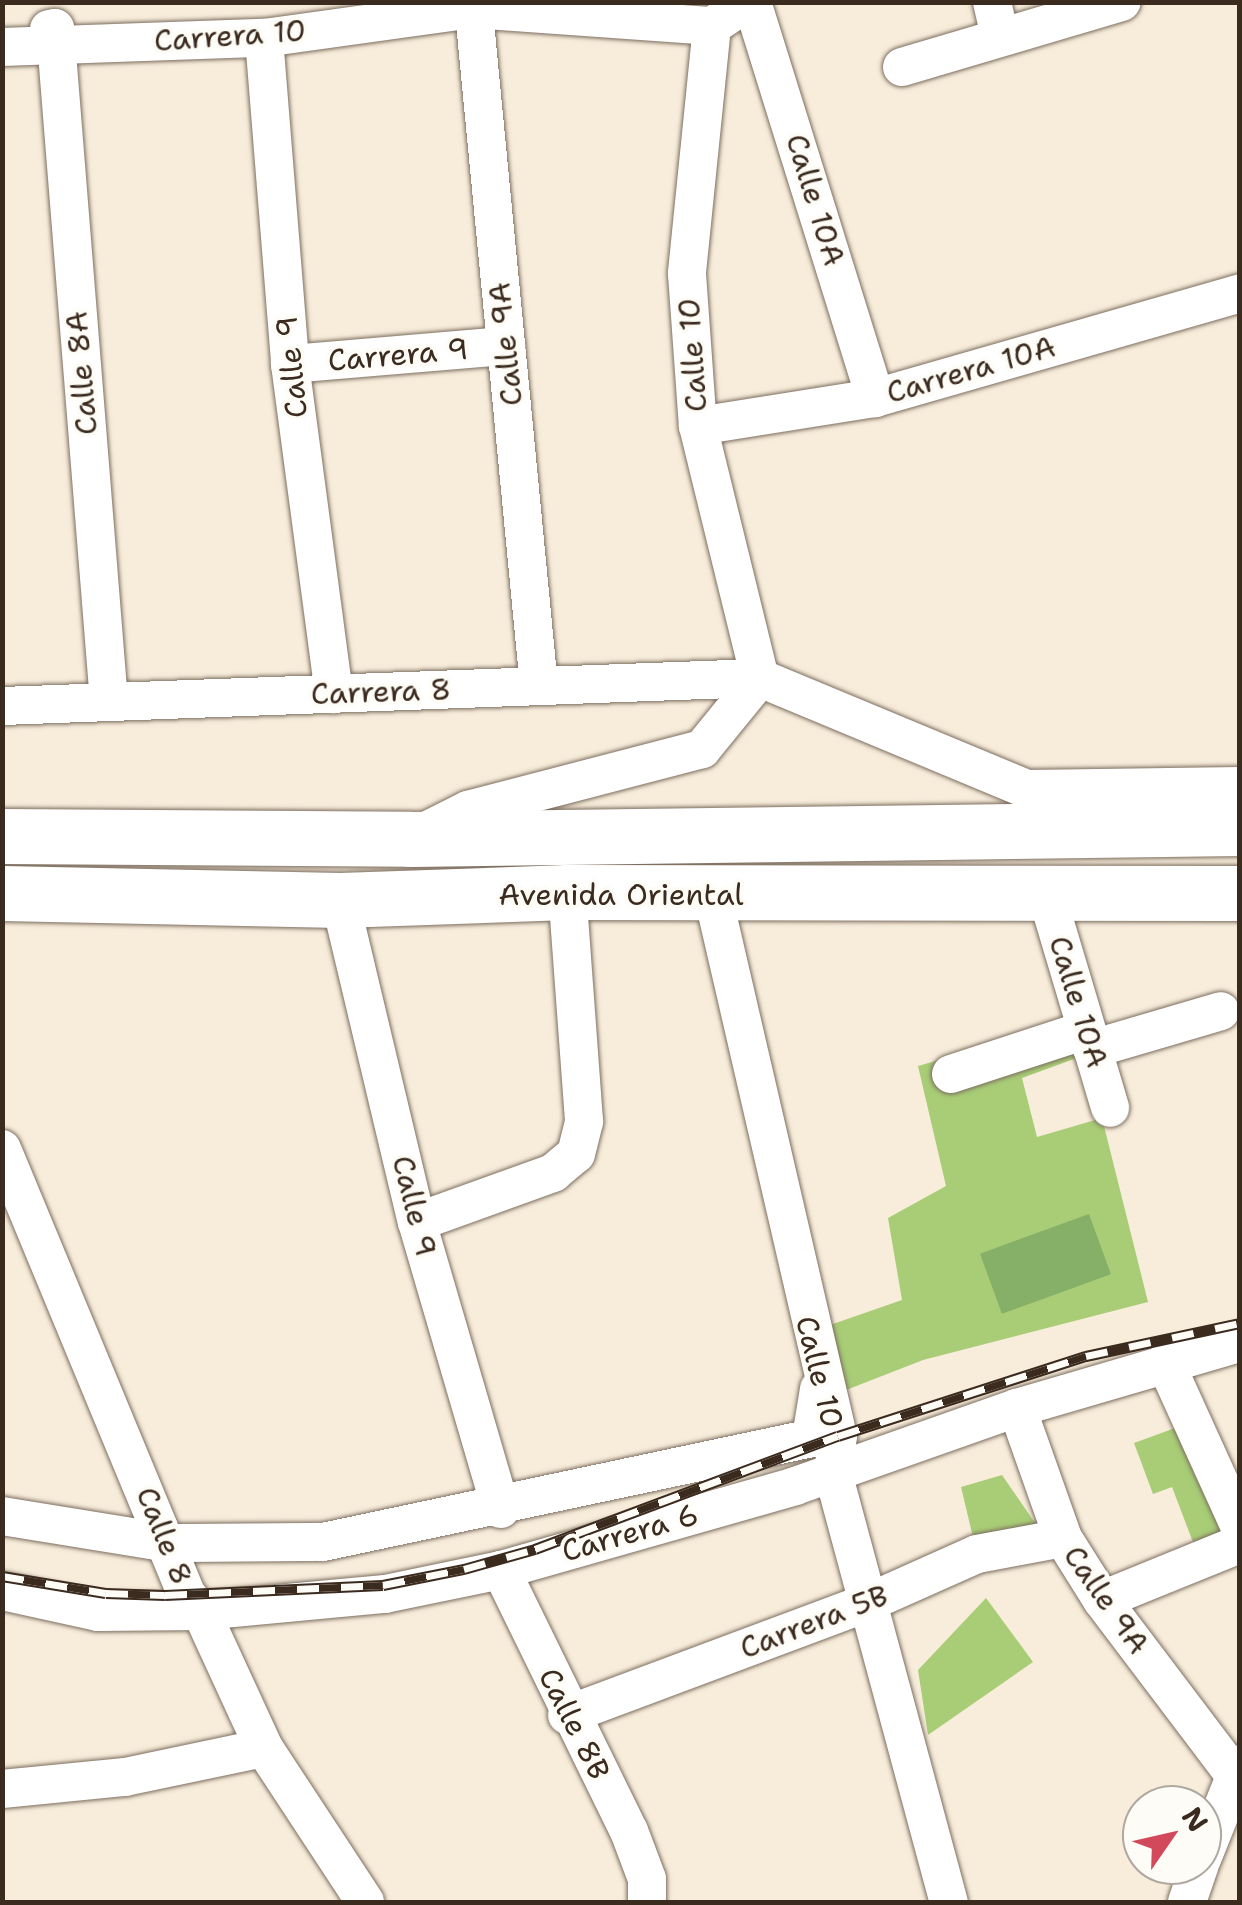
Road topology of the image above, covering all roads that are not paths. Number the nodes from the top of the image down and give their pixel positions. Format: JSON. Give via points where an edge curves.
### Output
{"nodes":[{"id":1,"x":1122,"y":2,"type":"edge"},
{"id":2,"x":473,"y":6,"type":"edge"},
{"id":3,"x":736,"y":9,"type":"edge"},
{"id":4,"x":996,"y":20,"type":"edge"},
{"id":5,"x":2,"y":31,"type":"edge"},
{"id":6,"x":264,"y":38,"type":"junction"},
{"id":7,"x":56,"y":44,"type":"junction"},
{"id":8,"x":2,"y":47,"type":"edge"},
{"id":9,"x":902,"y":67,"type":"dead end"},
{"id":10,"x":1240,"y":293,"type":"edge"},
{"id":11,"x":506,"y":346,"type":"junction"},
{"id":12,"x":290,"y":364,"type":"junction"},
{"id":13,"x":874,"y":398,"type":"junction"},
{"id":14,"x":698,"y":426,"type":"junction"},
{"id":15,"x":760,"y":678,"type":"junction"},
{"id":16,"x":539,"y":686,"type":"junction"},
{"id":17,"x":334,"y":694,"type":"junction"},
{"id":18,"x":108,"y":702,"type":"junction"},
{"id":19,"x":2,"y":706,"type":"edge"},
{"id":20,"x":1240,"y":786,"type":"edge"},
{"id":21,"x":1027,"y":789,"type":"junction"},
{"id":22,"x":1068,"y":828,"type":"junction"},
{"id":23,"x":1240,"y":828,"type":"edge"},
{"id":24,"x":2,"y":836,"type":"edge"},
{"id":25,"x":410,"y":839,"type":"junction"},
{"id":26,"x":567,"y":892,"type":"junction"},
{"id":27,"x":2,"y":893,"type":"edge"},
{"id":28,"x":1240,"y":893,"type":"edge"},
{"id":29,"x":713,"y":896,"type":"junction"},
{"id":30,"x":1046,"y":896,"type":"junction"},
{"id":31,"x":340,"y":900,"type":"junction"},
{"id":32,"x":1222,"y":1011,"type":"dead end"},
{"id":33,"x":1089,"y":1039,"type":"junction"},
{"id":34,"x":951,"y":1074,"type":"dead end"},
{"id":35,"x":1110,"y":1108,"type":"dead end"},
{"id":36,"x":2,"y":1148,"type":"edge"},
{"id":37,"x":417,"y":1222,"type":"junction"},
{"id":38,"x":1240,"y":1343,"type":"edge"},
{"id":39,"x":1165,"y":1362,"type":"junction"},
{"id":40,"x":820,"y":1382,"type":"junction"},
{"id":41,"x":1017,"y":1408,"type":"junction"},
{"id":42,"x":833,"y":1473,"type":"junction"},
{"id":43,"x":501,"y":1509,"type":"junction"},
{"id":44,"x":2,"y":1516,"type":"edge"},
{"id":45,"x":1240,"y":1527,"type":"edge"},
{"id":46,"x":1063,"y":1538,"type":"junction"},
{"id":47,"x":169,"y":1543,"type":"junction"},
{"id":48,"x":1240,"y":1544,"type":"edge"},
{"id":49,"x":501,"y":1570,"type":"junction"},
{"id":50,"x":2,"y":1591,"type":"edge"},
{"id":51,"x":1102,"y":1600,"type":"junction"},
{"id":52,"x":867,"y":1603,"type":"junction"},
{"id":53,"x":201,"y":1611,"type":"junction"},
{"id":54,"x":566,"y":1714,"type":"junction"},
{"id":55,"x":264,"y":1748,"type":"junction"},
{"id":56,"x":1236,"y":1768,"type":"edge"},
{"id":57,"x":2,"y":1789,"type":"edge"},
{"id":58,"x":1222,"y":1806,"type":"edge"},
{"id":59,"x":647,"y":1891,"type":"edge"},
{"id":60,"x":365,"y":1902,"type":"edge"},
{"id":61,"x":949,"y":1902,"type":"edge"}],
"edges":[{"from":1,"to":4,"type":"street"},
{"from":2,"to":3,"type":"street","name":"Carrera 10"},
{"from":2,"to":6,"type":"street","name":"Carrera 10"},
{"from":2,"to":11,"type":"street","name":"Calle 9A"},
{"from":3,"to":13,"type":"street","name":"Calle 10A"},
{"from":3,"to":14,"type":"street","name":"Calle 10","via":[[686,274]]},
{"from":4,"to":9,"type":"street"},
{"from":5,"to":7,"type":"street","via":[[56,28]]},
{"from":6,"to":7,"type":"street","name":"Carrera 10"},
{"from":6,"to":12,"type":"street","name":"Calle 9"},
{"from":7,"to":8,"type":"street","name":"Carrera 10"},
{"from":7,"to":18,"type":"street","name":"Calle 8A"},
{"from":10,"to":13,"type":"street","name":"Carrera 10A"},
{"from":11,"to":12,"type":"street","name":"Carrera 9"},
{"from":11,"to":16,"type":"street","name":"Calle 9A"},
{"from":12,"to":17,"type":"street","name":"Calle 9"},
{"from":13,"to":14,"type":"street","name":"Carrera 10A"},
{"from":14,"to":15,"type":"street","name":"Calle 10"},
{"from":15,"to":16,"type":"street","name":"Carrera 8"},
{"from":15,"to":21,"type":"street","name":"Carrera 8"},
{"from":15,"to":25,"type":"street","via":[[702,749],[468,810]]},
{"from":16,"to":17,"type":"street","name":"Carrera 8"},
{"from":17,"to":18,"type":"street","name":"Carrera 8"},
{"from":18,"to":19,"type":"street","name":"Carrera 8"},
{"from":20,"to":21,"type":"street"},
{"from":21,"to":22,"type":"street","name":"Carrera 8"},
{"from":22,"to":23,"type":"main road","name":"Avenida Oriental"},
{"from":22,"to":25,"type":"main road","name":"Avenida Oriental"},
{"from":24,"to":25,"type":"main road","name":"Avenida Oriental"},
{"from":26,"to":29,"type":"main road","name":"Avenida Oriental"},
{"from":26,"to":31,"type":"main road","name":"Avenida Oriental"},
{"from":26,"to":37,"type":"street","via":[[584,1121],[576,1154],[553,1172]]},
{"from":27,"to":31,"type":"main road","name":"Avenida Oriental"},
{"from":28,"to":30,"type":"main road","name":"Avenida Oriental"},
{"from":29,"to":30,"type":"main road","name":"Avenida Oriental"},
{"from":29,"to":40,"type":"street","name":"Calle 10"},
{"from":30,"to":33,"type":"street","name":"Calle 10A"},
{"from":31,"to":37,"type":"street","name":"Calle 9"},
{"from":32,"to":33,"type":"street"},
{"from":33,"to":34,"type":"street"},
{"from":33,"to":35,"type":"street","name":"Calle 10A"},
{"from":36,"to":47,"type":"street","name":"Calle 8"},
{"from":37,"to":43,"type":"street","name":"Calle 9"},
{"from":38,"to":39,"type":"street","name":"Carrera 6"},
{"from":39,"to":41,"type":"street","name":"Carrera 6"},
{"from":39,"to":45,"type":"street"},
{"from":40,"to":42,"type":"street","name":"Calle 10","via":[[838,1436]]},
{"from":40,"to":43,"type":"street","name":"Carrera 6","via":[[812,1438]]},
{"from":41,"to":42,"type":"street","name":"Carrera 6"},
{"from":41,"to":46,"type":"street","name":"Calle 9A"},
{"from":42,"to":49,"type":"street","name":"Carrera 6"},
{"from":42,"to":52,"type":"street","name":"Calle 10"},
{"from":43,"to":47,"type":"street","name":"Carrera 6","via":[[323,1542]]},
{"from":44,"to":47,"type":"street","name":"Carrera 6"},
{"from":46,"to":51,"type":"street","name":"Calle 9A"},
{"from":46,"to":52,"type":"street","name":"Carrera 5B","via":[[977,1554]]},
{"from":47,"to":53,"type":"street","name":"Calle 8","via":[[186,1594]]},
{"from":48,"to":51,"type":"street"},
{"from":49,"to":53,"type":"street","name":"Carrera 6","via":[[385,1594]]},
{"from":49,"to":54,"type":"street","name":"Calle 8B"},
{"from":50,"to":53,"type":"street","name":"Carrera 6","via":[[98,1612]]},
{"from":51,"to":56,"type":"street","name":"Calle 9A"},
{"from":52,"to":54,"type":"street","name":"Carrera 5B"},
{"from":52,"to":61,"type":"street","name":"Calle 10"},
{"from":53,"to":55,"type":"street","name":"Calle 8"},
{"from":54,"to":59,"type":"street","name":"Calle 8B"},
{"from":55,"to":57,"type":"street","via":[[125,1778]]},
{"from":55,"to":60,"type":"street","name":"Calle 8"},
{"from":56,"to":58,"type":"street"}]}
